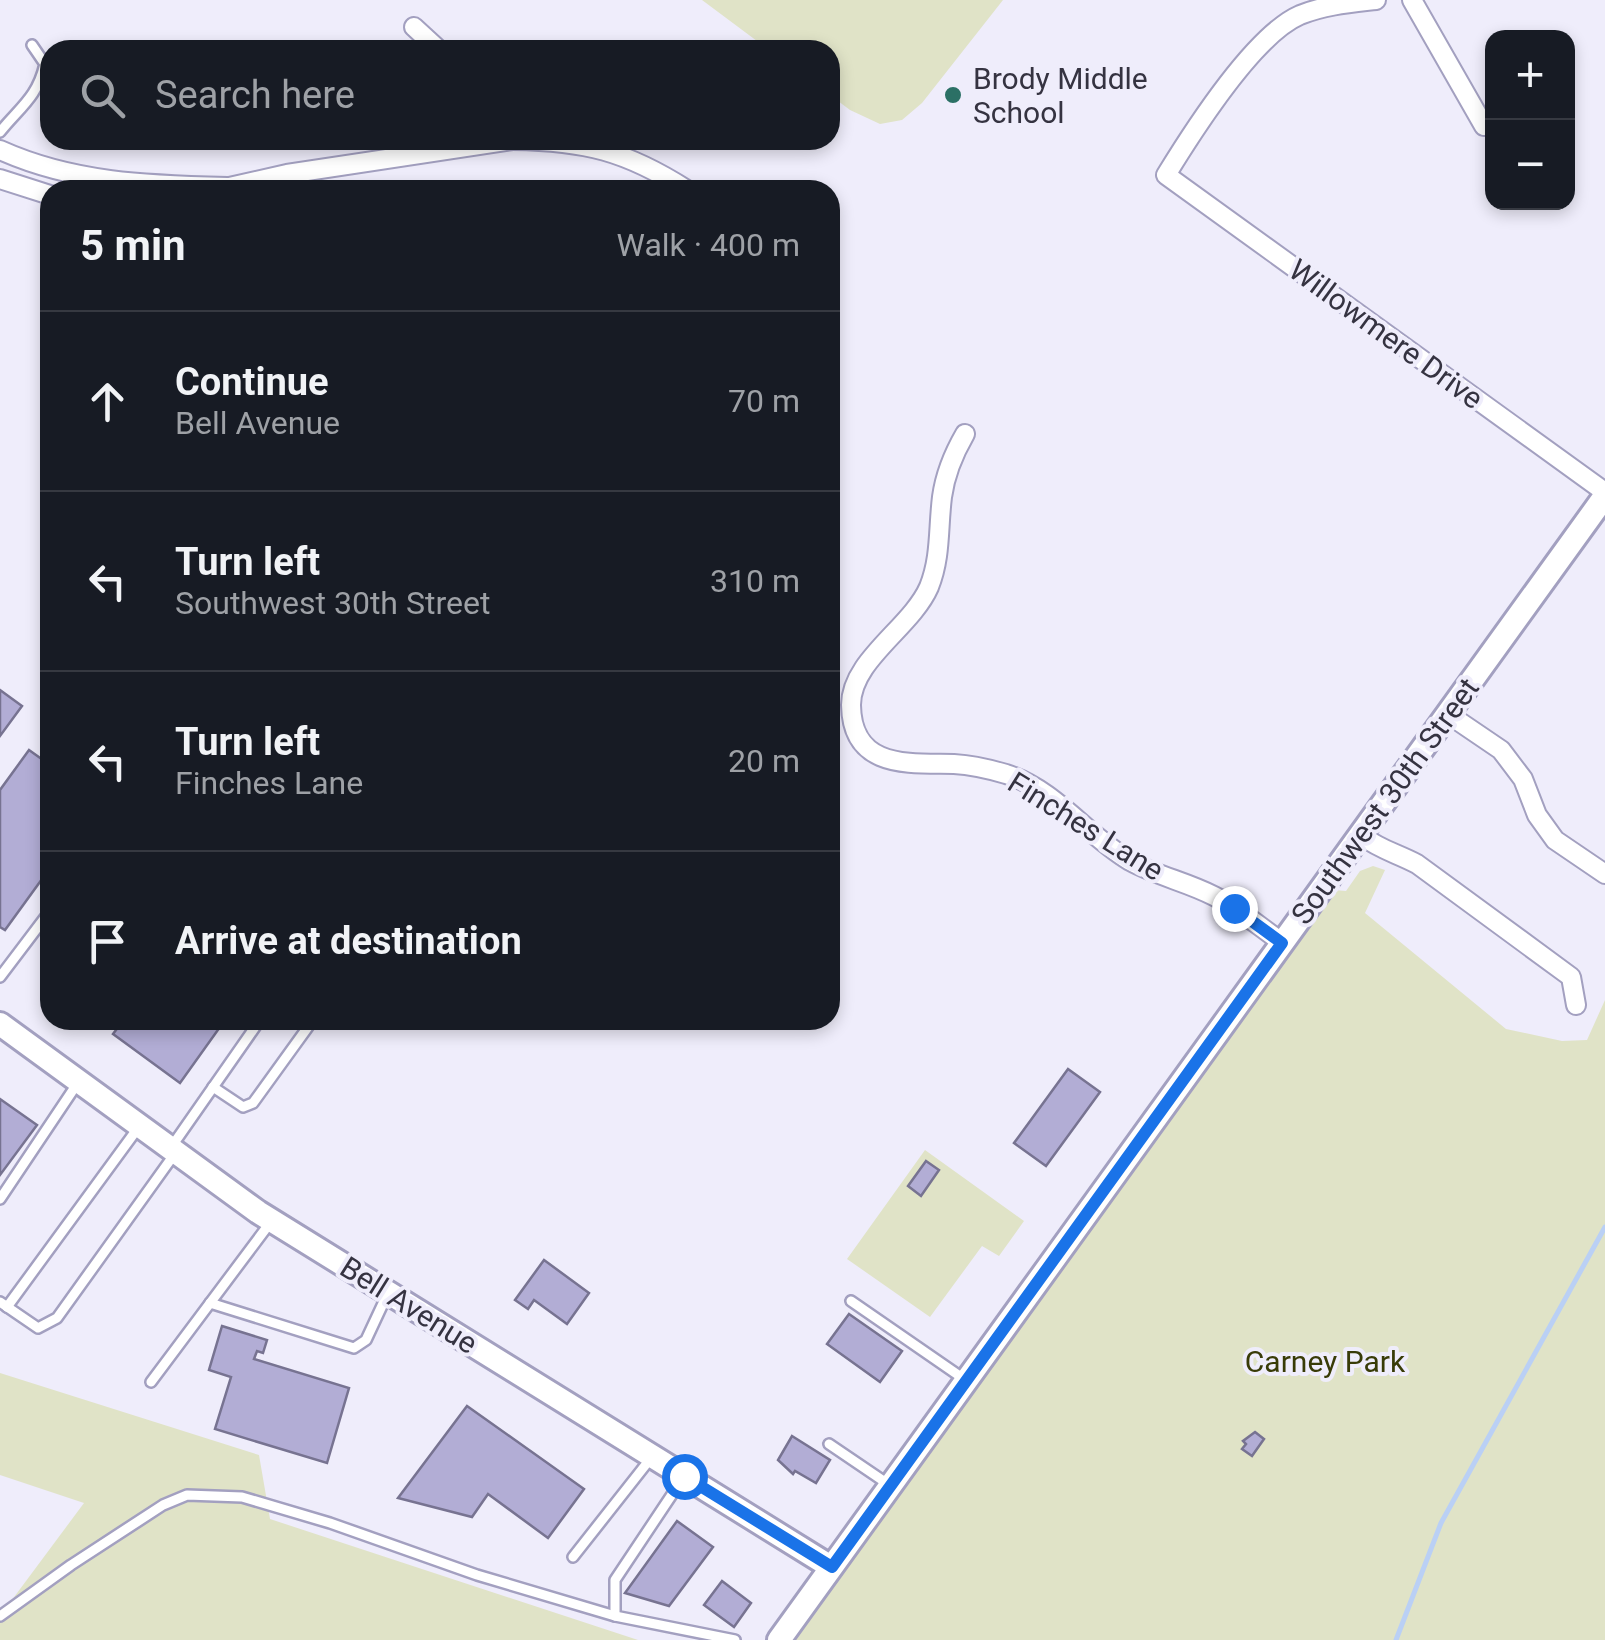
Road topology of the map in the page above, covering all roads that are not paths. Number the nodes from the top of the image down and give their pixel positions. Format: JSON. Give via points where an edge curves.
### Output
{"nodes":[{"id":1,"x":1376,"y":0,"type":"edge"},
{"id":2,"x":1412,"y":0,"type":"edge"},
{"id":3,"x":414,"y":27,"type":"dead end"},
{"id":4,"x":428,"y":40,"type":"edge"},
{"id":5,"x":32,"y":45,"type":"dead end"},
{"id":6,"x":40,"y":58,"type":"edge"},
{"id":7,"x":40,"y":80,"type":"edge"},
{"id":8,"x":1484,"y":126,"type":"dead end"},
{"id":9,"x":0,"y":132,"type":"edge"},
{"id":10,"x":0,"y":150,"type":"edge"},
{"id":11,"x":439,"y":150,"type":"edge"},
{"id":12,"x":603,"y":150,"type":"edge"},
{"id":13,"x":0,"y":178,"type":"edge"},
{"id":14,"x":96,"y":180,"type":"edge"},
{"id":15,"x":269,"y":180,"type":"edge"},
{"id":16,"x":670,"y":180,"type":"edge"},
{"id":17,"x":40,"y":192,"type":"edge"},
{"id":18,"x":965,"y":434,"type":"dead end"},
{"id":19,"x":1605,"y":494,"type":"edge"},
{"id":20,"x":1448,"y":714,"type":"junction"},
{"id":21,"x":1362,"y":836,"type":"junction"},
{"id":22,"x":1605,"y":874,"type":"edge"},
{"id":23,"x":40,"y":924,"type":"edge"},
{"id":24,"x":1282,"y":943,"type":"junction"},
{"id":25,"x":0,"y":977,"type":"edge"},
{"id":26,"x":1576,"y":1005,"type":"dead end"},
{"id":27,"x":0,"y":1024,"type":"edge"},
{"id":28,"x":253,"y":1030,"type":"edge"},
{"id":29,"x":306,"y":1030,"type":"edge"},
{"id":30,"x":79,"y":1082,"type":"junction"},
{"id":31,"x":213,"y":1087,"type":"junction"},
{"id":32,"x":139,"y":1126,"type":"junction"},
{"id":33,"x":173,"y":1150,"type":"junction"},
{"id":34,"x":0,"y":1199,"type":"edge"},
{"id":35,"x":272,"y":1220,"type":"junction"},
{"id":36,"x":388,"y":1292,"type":"junction"},
{"id":37,"x":852,"y":1302,"type":"dead end"},
{"id":38,"x":210,"y":1303,"type":"junction"},
{"id":39,"x":3,"y":1305,"type":"edge"},
{"id":40,"x":966,"y":1381,"type":"junction"},
{"id":41,"x":150,"y":1382,"type":"dead end"},
{"id":42,"x":829,"y":1444,"type":"dead end"},
{"id":43,"x":652,"y":1456,"type":"junction"},
{"id":44,"x":684,"y":1476,"type":"junction"},
{"id":45,"x":890,"y":1486,"type":"junction"},
{"id":46,"x":573,"y":1557,"type":"dead end"},
{"id":47,"x":832,"y":1567,"type":"junction"},
{"id":48,"x":0,"y":1616,"type":"edge"},
{"id":49,"x":616,"y":1616,"type":"junction"},
{"id":50,"x":735,"y":1640,"type":"edge"},
{"id":51,"x":779,"y":1640,"type":"edge"}],
"edges":[{"from":1,"to":19,"type":"street","name":"Willowmere Drive","via":[[1322,7],[1273,32],[1253,50],[1166,175]]},
{"from":2,"to":8,"type":"street"},
{"from":3,"to":4,"type":"street"},
{"from":5,"to":6,"type":"lane"},
{"from":7,"to":9,"type":"lane"},
{"from":10,"to":14,"type":"street"},
{"from":11,"to":15,"type":"street"},
{"from":12,"to":16,"type":"street"},
{"from":13,"to":17,"type":"street"},
{"from":18,"to":24,"type":"street","name":"Finches Lane","via":[[947,473],[928,590],[853,692],[860,736],[898,764],[986,768],[1038,789],[1128,860],[1212,894]]},
{"from":19,"to":20,"type":"street","name":"Southwest 30th Street"},
{"from":20,"to":21,"type":"street","name":"Southwest 30th Street"},
{"from":20,"to":22,"type":"street","via":[[1502,750],[1555,840]]},
{"from":21,"to":24,"type":"street","name":"Southwest 30th Street"},
{"from":21,"to":26,"type":"street","via":[[1417,864],[1571,977]]},
{"from":23,"to":25,"type":"lane"},
{"from":24,"to":40,"type":"street","name":"Southwest 30th Street"},
{"from":27,"to":30,"type":"street","name":"Bell Avenue"},
{"from":28,"to":31,"type":"lane"},
{"from":29,"to":31,"type":"lane","via":[[253,1103],[243,1107]]},
{"from":30,"to":32,"type":"street","name":"Bell Avenue"},
{"from":30,"to":34,"type":"lane"},
{"from":31,"to":33,"type":"lane"},
{"from":32,"to":33,"type":"street","name":"Bell Avenue"},
{"from":32,"to":39,"type":"lane"},
{"from":33,"to":35,"type":"street","name":"Bell Avenue"},
{"from":33,"to":39,"type":"lane","via":[[57,1318],[38,1328]]},
{"from":35,"to":36,"type":"street","name":"Bell Avenue"},
{"from":35,"to":38,"type":"lane"},
{"from":36,"to":38,"type":"lane","via":[[366,1340],[354,1348]]},
{"from":36,"to":43,"type":"street","name":"Bell Avenue"},
{"from":37,"to":40,"type":"lane"},
{"from":38,"to":41,"type":"lane"},
{"from":40,"to":45,"type":"street","name":"Southwest 30th Street"},
{"from":42,"to":45,"type":"lane"},
{"from":43,"to":44,"type":"street","name":"Bell Avenue"},
{"from":43,"to":46,"type":"lane"},
{"from":44,"to":47,"type":"street","name":"Bell Avenue"},
{"from":44,"to":49,"type":"lane","via":[[615,1580]]},
{"from":45,"to":47,"type":"street","name":"Southwest 30th Street"},
{"from":47,"to":51,"type":"street","name":"Southwest 30th Street"},
{"from":48,"to":49,"type":"lane","via":[[186,1494],[242,1497]]},
{"from":49,"to":50,"type":"lane"}]}
